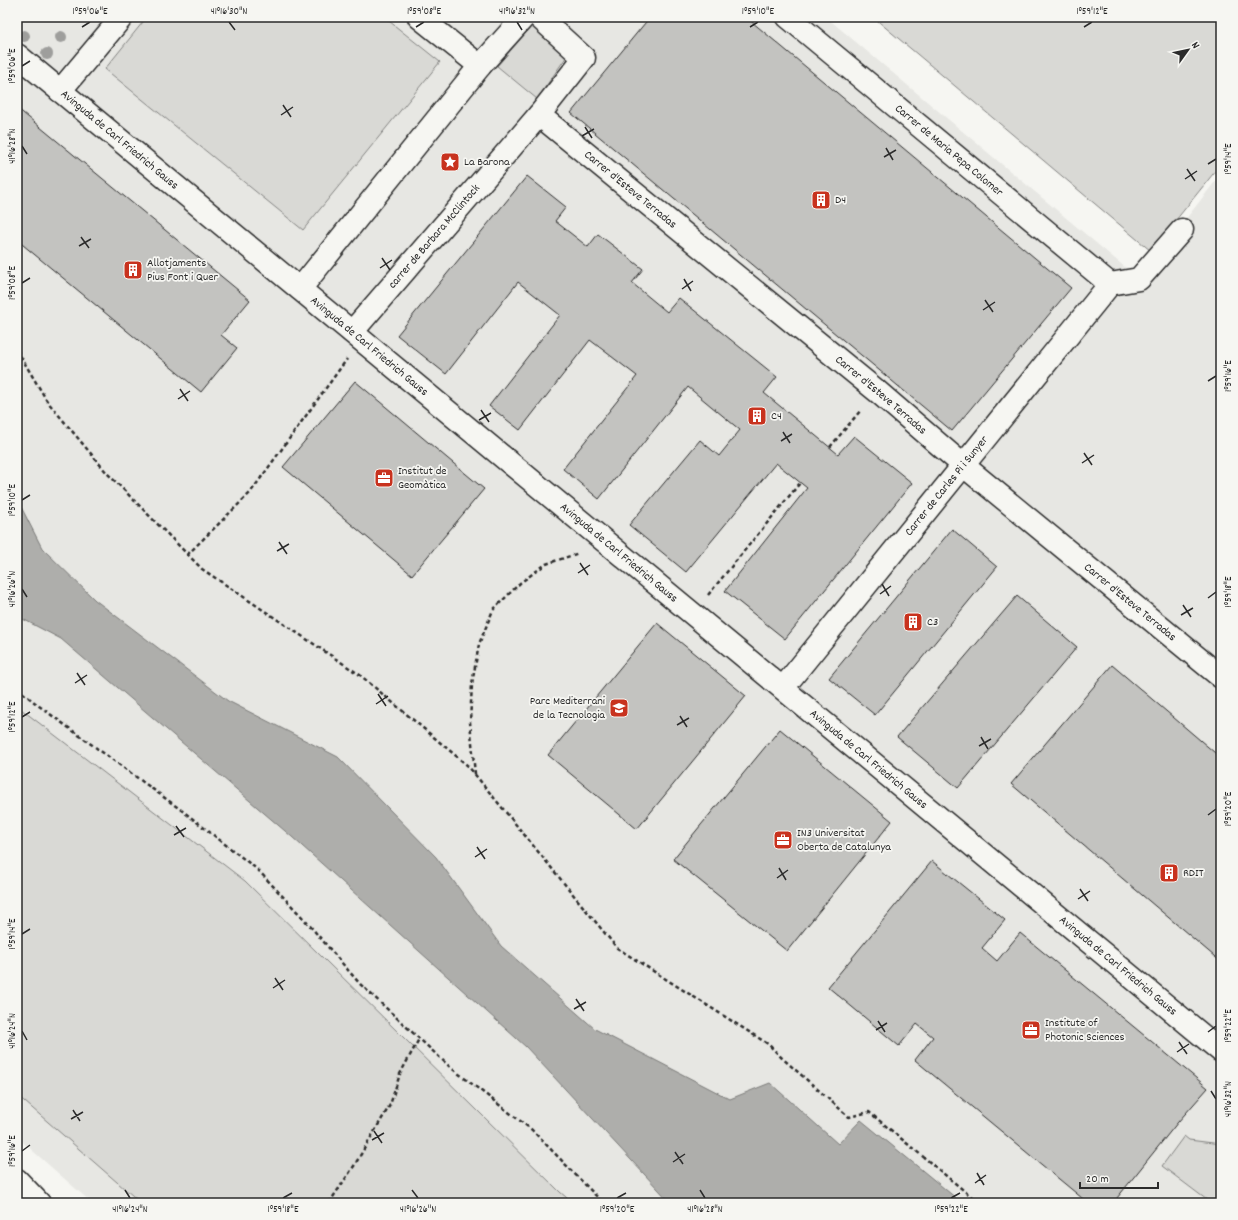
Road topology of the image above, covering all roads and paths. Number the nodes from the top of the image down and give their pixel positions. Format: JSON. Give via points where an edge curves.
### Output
{"nodes":[{"id":1,"x":122,"y":17,"type":"edge"},
{"id":2,"x":419,"y":17,"type":"edge"},
{"id":3,"x":524,"y":17,"type":"edge"},
{"id":4,"x":539,"y":17,"type":"edge"},
{"id":5,"x":788,"y":17,"type":"edge"},
{"id":6,"x":17,"y":55,"type":"edge"},
{"id":7,"x":480,"y":66,"type":"junction"},
{"id":8,"x":60,"y":91,"type":"junction"},
{"id":9,"x":539,"y":115,"type":"junction"},
{"id":10,"x":1182,"y":230,"type":"dead end"},
{"id":11,"x":1110,"y":284,"type":"junction"},
{"id":12,"x":300,"y":289,"type":"junction"},
{"id":13,"x":357,"y":336,"type":"junction"},
{"id":14,"x":17,"y":350,"type":"edge"},
{"id":15,"x":877,"y":391,"type":"junction"},
{"id":16,"x":830,"y":447,"type":"dead end"},
{"id":17,"x":964,"y":466,"type":"junction"},
{"id":18,"x":800,"y":483,"type":"dead end"},
{"id":19,"x":606,"y":542,"type":"junction"},
{"id":20,"x":188,"y":555,"type":"junction"},
{"id":21,"x":693,"y":614,"type":"junction"},
{"id":22,"x":1221,"y":677,"type":"edge"},
{"id":23,"x":17,"y":688,"type":"edge"},
{"id":24,"x":783,"y":688,"type":"junction"},
{"id":25,"x":475,"y":775,"type":"junction"},
{"id":26,"x":419,"y":1039,"type":"junction"},
{"id":27,"x":1221,"y":1051,"type":"edge"},
{"id":28,"x":17,"y":1180,"type":"edge"},
{"id":29,"x":39,"y":1203,"type":"edge"},
{"id":30,"x":329,"y":1203,"type":"edge"},
{"id":31,"x":603,"y":1203,"type":"edge"},
{"id":32,"x":979,"y":1203,"type":"edge"}],
"edges":[{"from":1,"to":8,"type":"street"},
{"from":2,"to":7,"type":"street"},
{"from":3,"to":7,"type":"street"},
{"from":4,"to":9,"type":"street","name":"carrer de Barbara McClintock","via":[[584,58]]},
{"from":5,"to":11,"type":"street","name":"Carrer de Maria Pepa Colomer"},
{"from":6,"to":8,"type":"street","name":"Avinguda de Carl Friedrich Gauss"},
{"from":7,"to":12,"type":"street"},
{"from":8,"to":12,"type":"street","name":"Avinguda de Carl Friedrich Gauss"},
{"from":9,"to":13,"type":"street","name":"carrer de Barbara McClintock"},
{"from":9,"to":15,"type":"street","name":"Carrer d'Esteve Terradas"},
{"from":10,"to":11,"type":"street","via":[[1139,279]]},
{"from":11,"to":17,"type":"street","name":"Carrer de Carles Pi i Sunyer"},
{"from":12,"to":13,"type":"street","name":"Avinguda de Carl Friedrich Gauss"},
{"from":13,"to":19,"type":"street","name":"Avinguda de Carl Friedrich Gauss"},
{"from":13,"to":20,"type":"path","via":[[250,493]]},
{"from":14,"to":20,"type":"path","via":[[47,401],[97,461]]},
{"from":15,"to":16,"type":"path"},
{"from":15,"to":17,"type":"street","name":"Carrer d'Esteve Terradas"},
{"from":17,"to":22,"type":"street","name":"Carrer d'Esteve Terradas"},
{"from":17,"to":24,"type":"street","name":"Carrer de Carles Pi i Sunyer"},
{"from":18,"to":21,"type":"path"},
{"from":19,"to":21,"type":"street","name":"Avinguda de Carl Friedrich Gauss"},
{"from":19,"to":25,"type":"path","via":[[546,564],[520,583],[493,610],[479,644],[472,684],[470,722]]},
{"from":20,"to":25,"type":"path","via":[[202,569],[360,675],[468,766]]},
{"from":21,"to":24,"type":"street","name":"Avinguda de Carl Friedrich Gauss"},
{"from":23,"to":26,"type":"path","via":[[258,870],[360,984]]},
{"from":24,"to":27,"type":"street","name":"Avinguda de Carl Friedrich Gauss"},
{"from":25,"to":32,"type":"path","via":[[616,948],[768,1044],[849,1117],[870,1112]]},
{"from":26,"to":30,"type":"path","via":[[400,1074],[390,1105]]},
{"from":26,"to":31,"type":"path","via":[[450,1067],[532,1130]]},
{"from":28,"to":29,"type":"street"}]}
